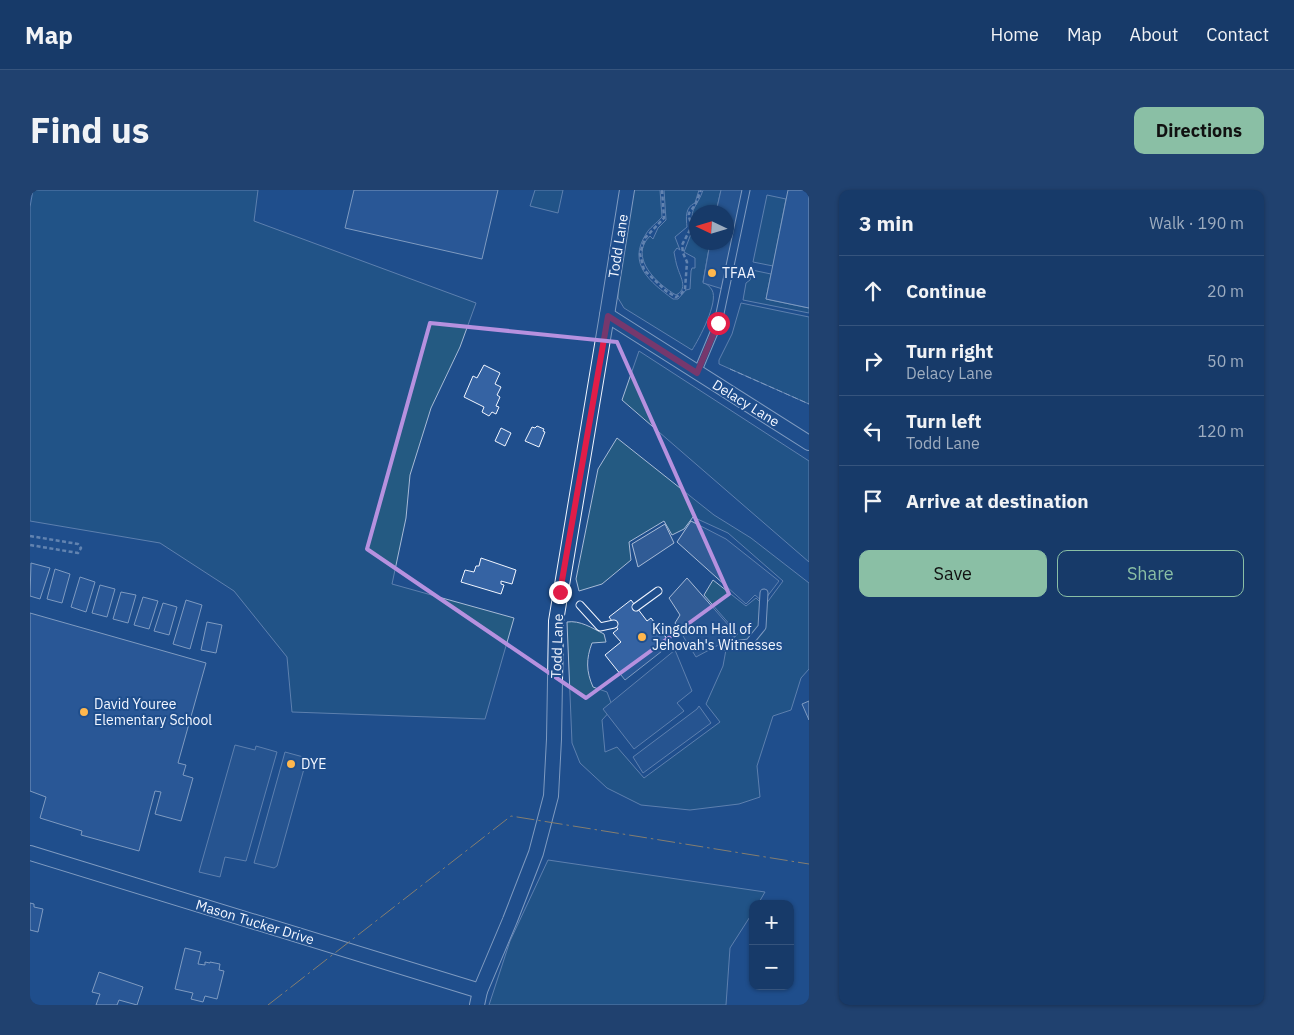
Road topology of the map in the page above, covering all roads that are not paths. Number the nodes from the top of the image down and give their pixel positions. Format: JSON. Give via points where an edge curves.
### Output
{"nodes":[{"id":1,"x":627,"y":190,"type":"edge"},
{"id":2,"x":746,"y":190,"type":"edge"},
{"id":3,"x":608,"y":316,"type":"junction"},
{"id":4,"x":697,"y":373,"type":"junction"},
{"id":5,"x":809,"y":443,"type":"edge"},
{"id":6,"x":658,"y":590,"type":"dead end"},
{"id":7,"x":764,"y":593,"type":"dead end"},
{"id":8,"x":580,"y":605,"type":"dead end"},
{"id":9,"x":636,"y":608,"type":"dead end"},
{"id":10,"x":614,"y":624,"type":"dead end"},
{"id":11,"x":724,"y":646,"type":"dead end"},
{"id":12,"x":30,"y":853,"type":"edge"},
{"id":13,"x":480,"y":991,"type":"junction"},
{"id":14,"x":476,"y":1005,"type":"edge"}],
"edges":[{"from":1,"to":3,"type":"street","name":"Todd Lane"},
{"from":2,"to":4,"type":"lane","via":[[718,323]]},
{"from":3,"to":4,"type":"street","name":"Delacy Lane"},
{"from":3,"to":13,"type":"street","name":"Todd Lane","via":[[556,621],[551,796],[536,853]]},
{"from":4,"to":5,"type":"street","name":"Delacy Lane"},
{"from":6,"to":9,"type":"lane"},
{"from":7,"to":11,"type":"lane","via":[[762,627],[748,643]]},
{"from":8,"to":10,"type":"lane","via":[[600,627]]},
{"from":12,"to":13,"type":"street","name":"Mason Tucker Drive"},
{"from":13,"to":14,"type":"street","name":"Todd Lane"}]}
